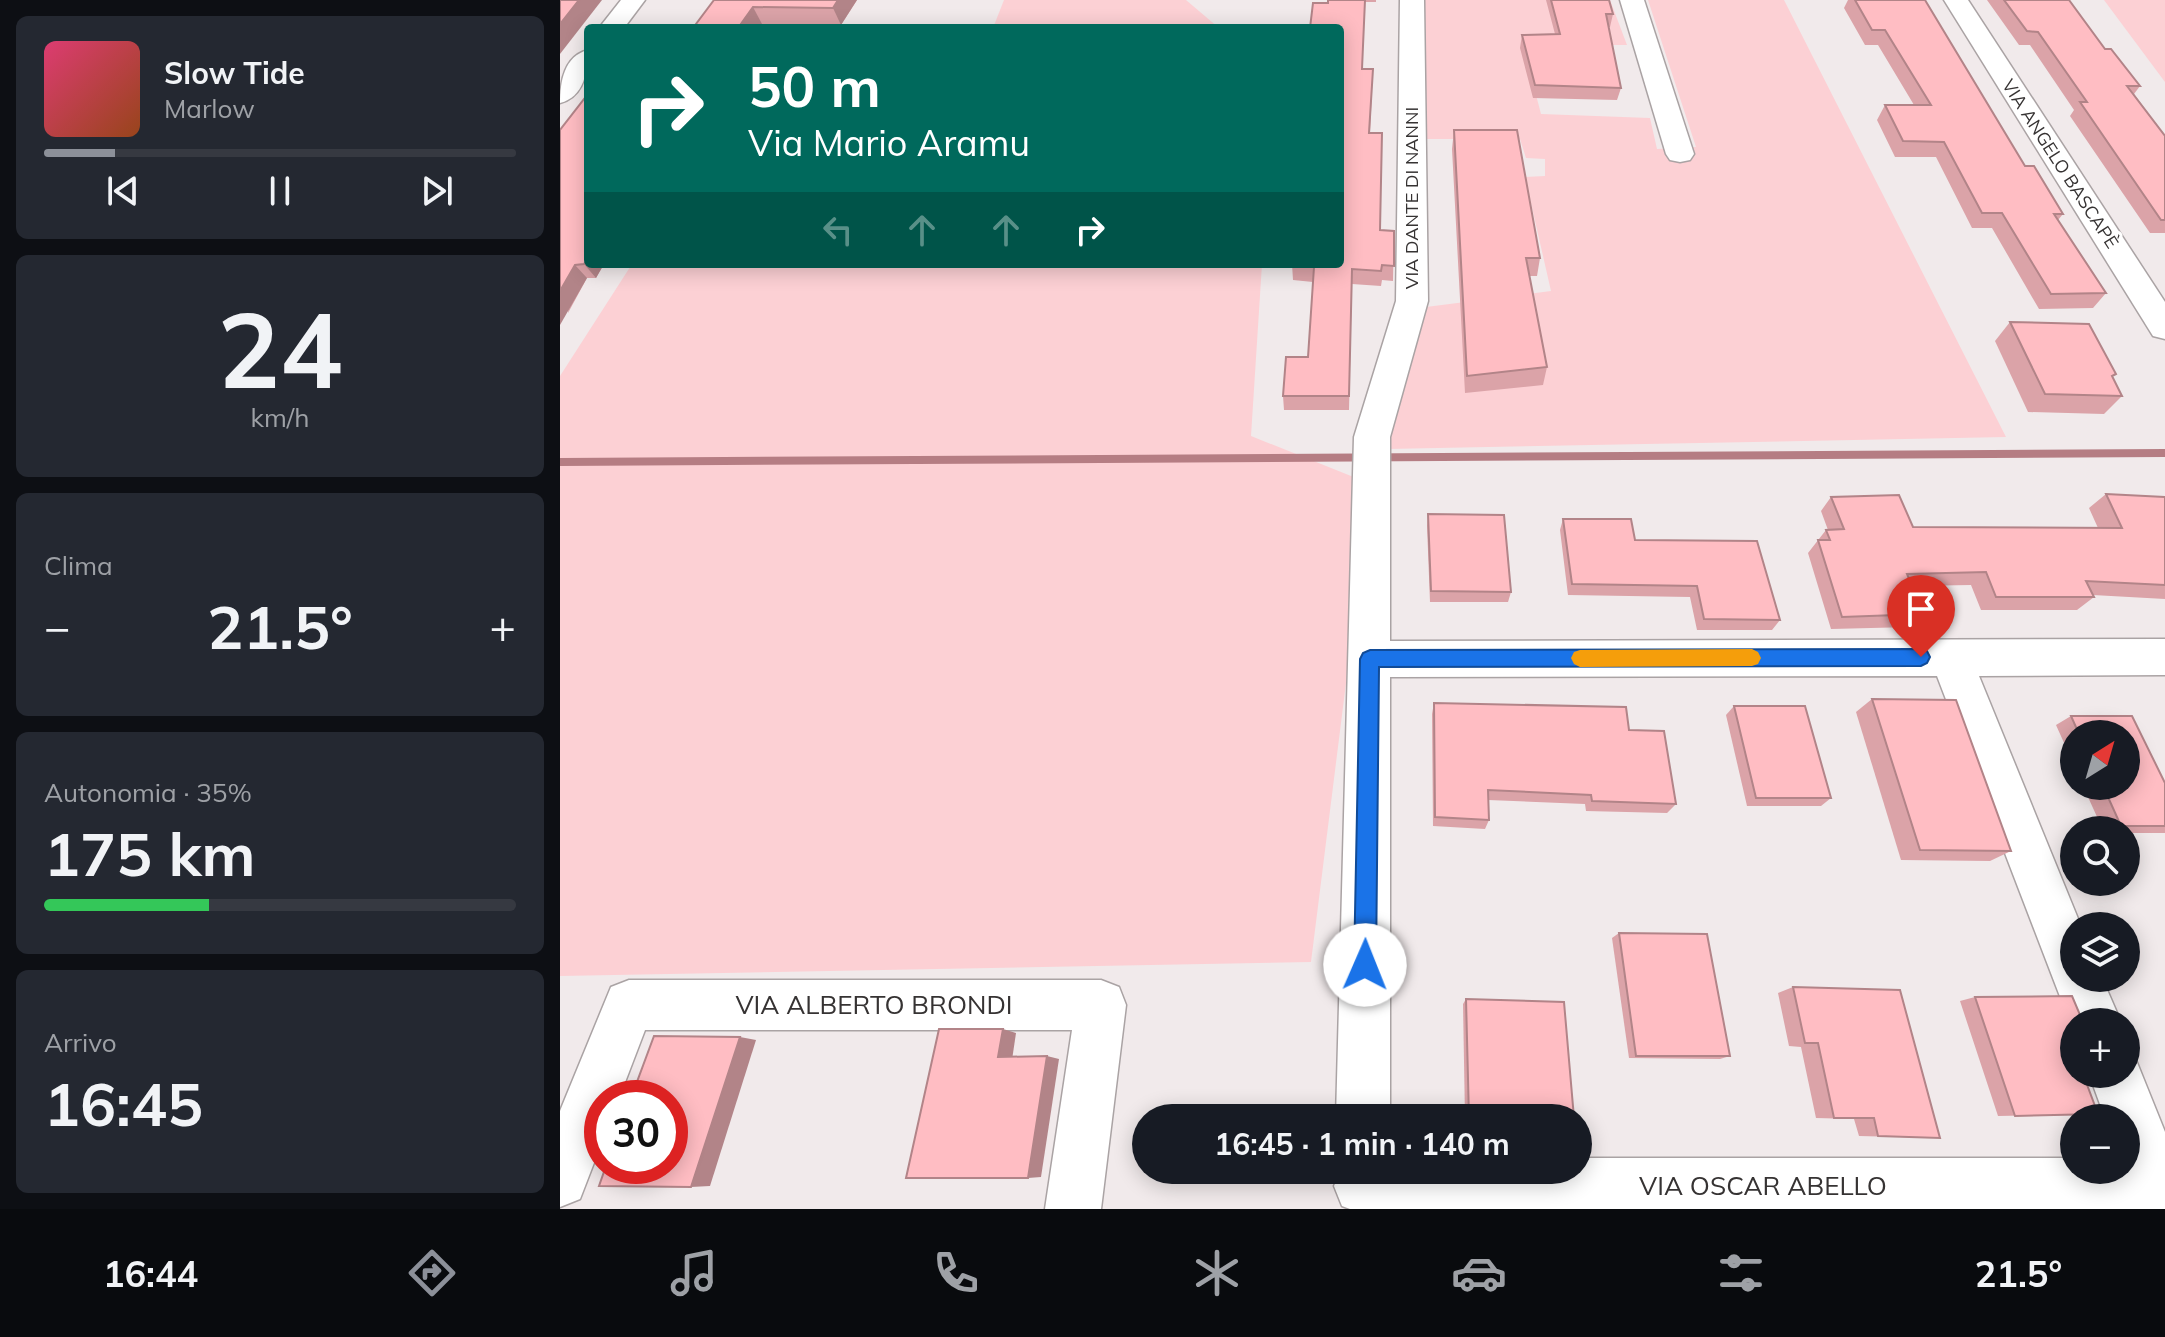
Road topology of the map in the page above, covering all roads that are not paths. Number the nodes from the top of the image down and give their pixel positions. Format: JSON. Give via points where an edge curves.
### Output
{"nodes":[{"id":1,"x":633,"y":0,"type":"edge"},
{"id":2,"x":1412,"y":0,"type":"edge"},
{"id":3,"x":1632,"y":0,"type":"edge"},
{"id":4,"x":1956,"y":0,"type":"edge"},
{"id":5,"x":614,"y":24,"type":"edge"},
{"id":6,"x":584,"y":63,"type":"edge"},
{"id":7,"x":560,"y":95,"type":"edge"},
{"id":8,"x":1680,"y":154,"type":"dead end"},
{"id":9,"x":2165,"y":328,"type":"edge"},
{"id":10,"x":1951,"y":657,"type":"junction"},
{"id":11,"x":2165,"y":657,"type":"edge"},
{"id":12,"x":1370,"y":659,"type":"junction"},
{"id":13,"x":2060,"y":934,"type":"edge"},
{"id":14,"x":2121,"y":1088,"type":"edge"},
{"id":15,"x":1363,"y":1104,"type":"edge"},
{"id":16,"x":560,"y":1179,"type":"edge"},
{"id":17,"x":1362,"y":1188,"type":"edge"},
{"id":18,"x":2163,"y":1191,"type":"edge"},
{"id":19,"x":1073,"y":1209,"type":"edge"}],
"edges":[{"from":1,"to":5,"type":"street"},
{"from":2,"to":12,"type":"street","name":"VIA DANTE DI NANNI","via":[[1412,301],[1372,437]]},
{"from":3,"to":8,"type":"street"},
{"from":4,"to":9,"type":"street","name":"VIA ANGELO BASCAPÈ"},
{"from":6,"to":7,"type":"street"},
{"from":10,"to":11,"type":"street"},
{"from":10,"to":12,"type":"street"},
{"from":10,"to":13,"type":"street"},
{"from":12,"to":15,"type":"street","name":"VIA DANTE DI NANNI"},
{"from":14,"to":18,"type":"street"},
{"from":16,"to":19,"type":"street","name":"VIA ALBERTO BRONDI","via":[[629,1005],[1101,1005]]},
{"from":17,"to":18,"type":"street","name":"VIA OSCAR ABELLO"}]}
